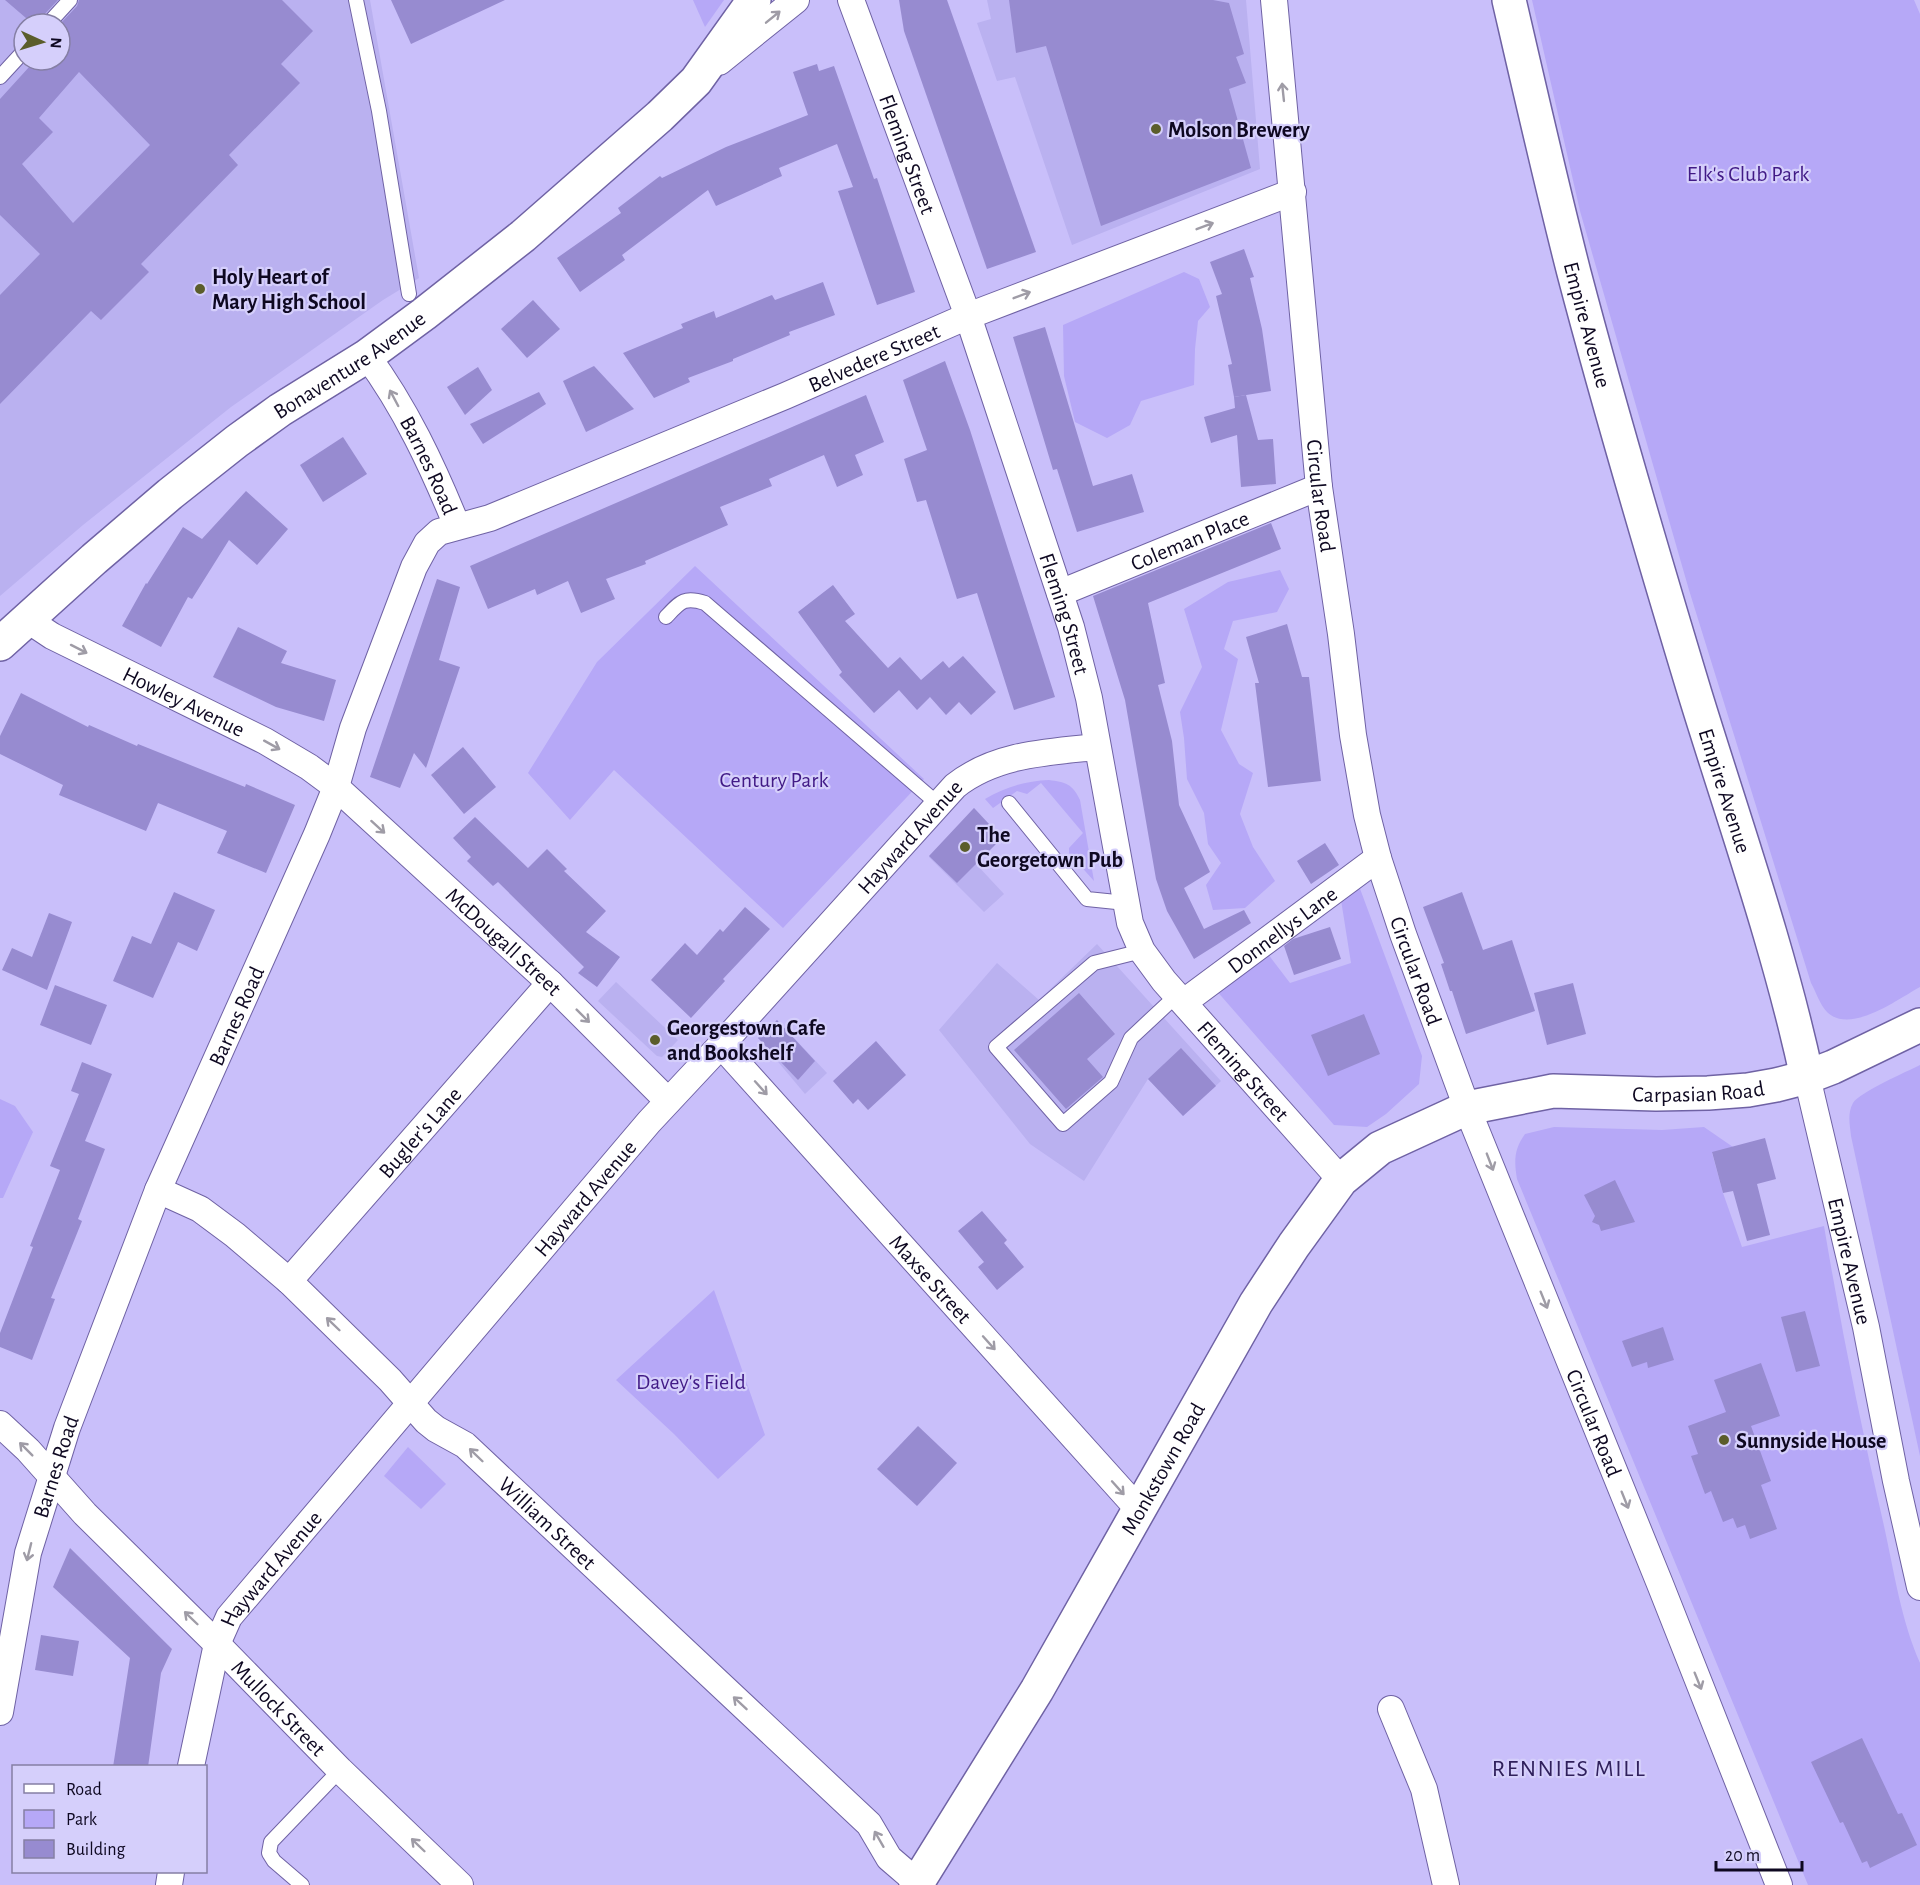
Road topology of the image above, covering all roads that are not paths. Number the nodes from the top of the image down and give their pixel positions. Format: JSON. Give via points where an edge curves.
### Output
{"nodes":[{"id":1,"x":70,"y":0,"type":"edge"},
{"id":2,"x":356,"y":0,"type":"edge"},
{"id":3,"x":754,"y":0,"type":"edge"},
{"id":4,"x":796,"y":0,"type":"edge"},
{"id":5,"x":851,"y":0,"type":"edge"},
{"id":6,"x":1274,"y":0,"type":"edge"},
{"id":7,"x":1509,"y":0,"type":"edge"},
{"id":8,"x":59,"y":12,"type":"edge"},
{"id":9,"x":12,"y":64,"type":"edge"},
{"id":10,"x":0,"y":77,"type":"edge"},
{"id":11,"x":696,"y":81,"type":"junction"},
{"id":12,"x":1293,"y":192,"type":"junction"},
{"id":13,"x":409,"y":294,"type":"dead end"},
{"id":14,"x":968,"y":316,"type":"junction"},
{"id":15,"x":367,"y":356,"type":"junction"},
{"id":16,"x":1319,"y":487,"type":"junction"},
{"id":17,"x":457,"y":526,"type":"junction"},
{"id":18,"x":1060,"y":593,"type":"junction"},
{"id":19,"x":666,"y":617,"type":"dead end"},
{"id":20,"x":28,"y":620,"type":"junction"},
{"id":21,"x":0,"y":644,"type":"edge"},
{"id":22,"x":1098,"y":747,"type":"junction"},
{"id":23,"x":336,"y":787,"type":"junction"},
{"id":24,"x":1009,"y":803,"type":"dead end"},
{"id":25,"x":938,"y":804,"type":"junction"},
{"id":26,"x":1378,"y":858,"type":"junction"},
{"id":27,"x":1126,"y":903,"type":"junction"},
{"id":28,"x":1142,"y":951,"type":"junction"},
{"id":29,"x":550,"y":983,"type":"junction"},
{"id":30,"x":1181,"y":999,"type":"junction"},
{"id":31,"x":1920,"y":1025,"type":"edge"},
{"id":32,"x":721,"y":1045,"type":"junction"},
{"id":33,"x":1807,"y":1077,"type":"junction"},
{"id":34,"x":668,"y":1101,"type":"junction"},
{"id":35,"x":1467,"y":1108,"type":"junction"},
{"id":36,"x":1341,"y":1180,"type":"junction"},
{"id":37,"x":158,"y":1190,"type":"junction"},
{"id":38,"x":289,"y":1281,"type":"junction"},
{"id":39,"x":411,"y":1403,"type":"junction"},
{"id":40,"x":0,"y":1424,"type":"edge"},
{"id":41,"x":51,"y":1476,"type":"junction"},
{"id":42,"x":1140,"y":1511,"type":"junction"},
{"id":43,"x":1920,"y":1587,"type":"edge"},
{"id":44,"x":217,"y":1644,"type":"junction"},
{"id":45,"x":1391,"y":1709,"type":"dead end"},
{"id":46,"x":0,"y":1712,"type":"edge"},
{"id":47,"x":191,"y":1765,"type":"edge"},
{"id":48,"x":340,"y":1770,"type":"junction"},
{"id":49,"x":916,"y":1884,"type":"edge"},
{"id":50,"x":302,"y":1885,"type":"edge"},
{"id":51,"x":460,"y":1885,"type":"edge"},
{"id":52,"x":1446,"y":1885,"type":"edge"},
{"id":53,"x":1779,"y":1885,"type":"edge"}],
"edges":[{"from":1,"to":8,"type":"lane"},
{"from":2,"to":13,"type":"lane","via":[[380,111]]},
{"from":3,"to":11,"type":"street","name":"Bonaventure Avenue"},
{"from":11,"to":4,"type":"street","name":"Bonaventure Avenue","one_way":true},
{"from":5,"to":14,"type":"street","name":"Fleming Street"},
{"from":12,"to":6,"type":"street","name":"Circular Road","one_way":true},
{"from":7,"to":33,"type":"street","name":"Empire Avenue","via":[[1607,393],[1743,845]]},
{"from":9,"to":10,"type":"lane"},
{"from":11,"to":15,"type":"street","name":"Bonaventure Avenue","via":[[523,236]]},
{"from":14,"to":12,"type":"street","name":"Belvedere Street","one_way":true},
{"from":12,"to":16,"type":"street","name":"Circular Road"},
{"from":14,"to":17,"type":"street","name":"Belvedere Street","via":[[490,518]]},
{"from":14,"to":18,"type":"street","name":"Fleming Street"},
{"from":17,"to":15,"type":"street","name":"Barnes Road","one_way":true,"via":[[428,461],[388,386]]},
{"from":15,"to":20,"type":"street","name":"Bonaventure Avenue","via":[[237,441],[103,551]]},
{"from":16,"to":18,"type":"street","name":"Coleman Place"},
{"from":16,"to":26,"type":"street","name":"Circular Road","via":[[1353,735]]},
{"from":17,"to":23,"type":"street","name":"Barnes Road","via":[[439,532],[427,543],[414,567],[352,728]]},
{"from":18,"to":22,"type":"street","name":"Fleming Street","via":[[1080,657]]},
{"from":19,"to":25,"type":"lane","via":[[691,598],[705,603]]},
{"from":20,"to":21,"type":"street","name":"Bonaventure Avenue"},
{"from":20,"to":23,"type":"street","name":"Howley Avenue","one_way":true,"via":[[265,741]]},
{"from":22,"to":25,"type":"street","name":"Hayward Avenue","via":[[994,762],[966,778]]},
{"from":22,"to":27,"type":"street","name":"Fleming Street"},
{"from":23,"to":29,"type":"street","name":"McDougall Street","one_way":true},
{"from":23,"to":37,"type":"street","name":"Barnes Road"},
{"from":24,"to":27,"type":"lane","via":[[1087,898]]},
{"from":25,"to":32,"type":"street","name":"Hayward Avenue"},
{"from":26,"to":30,"type":"street","name":"Donnellys Lane"},
{"from":26,"to":35,"type":"street","name":"Circular Road"},
{"from":27,"to":28,"type":"street","name":"Fleming Street"},
{"from":28,"to":30,"type":"street","name":"Fleming Street"},
{"from":28,"to":30,"type":"lane","via":[[1094,963],[996,1047],[1062,1124],[1111,1082],[1131,1038]]},
{"from":29,"to":34,"type":"street","name":"McDougall Street","one_way":true},
{"from":29,"to":38,"type":"street","name":"Bugler's Lane"},
{"from":30,"to":36,"type":"street","name":"Fleming Street"},
{"from":31,"to":33,"type":"street","name":"Carpasian Road"},
{"from":32,"to":34,"type":"street","name":"Hayward Avenue"},
{"from":32,"to":42,"type":"street","name":"Maxse Street","one_way":true},
{"from":33,"to":35,"type":"street","name":"Carpasian Road","via":[[1748,1090],[1708,1093],[1553,1091]]},
{"from":33,"to":43,"type":"street","name":"Empire Avenue","via":[[1866,1327]]},
{"from":34,"to":39,"type":"street","name":"Hayward Avenue"},
{"from":35,"to":36,"type":"street","name":"Monkstown Road","via":[[1380,1148]]},
{"from":35,"to":53,"type":"street","name":"Circular Road","one_way":true},
{"from":36,"to":42,"type":"street","name":"Monkstown Road","via":[[1256,1303]]},
{"from":37,"to":38,"type":"street","name":"William Street","via":[[200,1209]]},
{"from":37,"to":41,"type":"street","name":"Barnes Road"},
{"from":39,"to":38,"type":"street","name":"William Street","one_way":true},
{"from":39,"to":44,"type":"street","name":"Hayward Avenue","via":[[229,1617]]},
{"from":49,"to":39,"type":"street","name":"William Street","one_way":true,"via":[[889,1858],[861,1815],[465,1445],[436,1429]]},
{"from":41,"to":40,"type":"street","name":"Mullock Street","one_way":true},
{"from":44,"to":41,"type":"street","name":"Mullock Street","one_way":true},
{"from":41,"to":46,"type":"street","name":"Barnes Road","one_way":true,"via":[[28,1553]]},
{"from":42,"to":49,"type":"street","name":"Monkstown Road","via":[[1037,1690]]},
{"from":44,"to":47,"type":"street","name":"Hayward Avenue"},
{"from":44,"to":48,"type":"street","name":"Mullock Street"},
{"from":45,"to":52,"type":"street","via":[[1424,1789]]},
{"from":48,"to":50,"type":"lane","via":[[271,1842],[269,1853],[274,1861]]},
{"from":51,"to":48,"type":"street","name":"Mullock Street","one_way":true}]}
